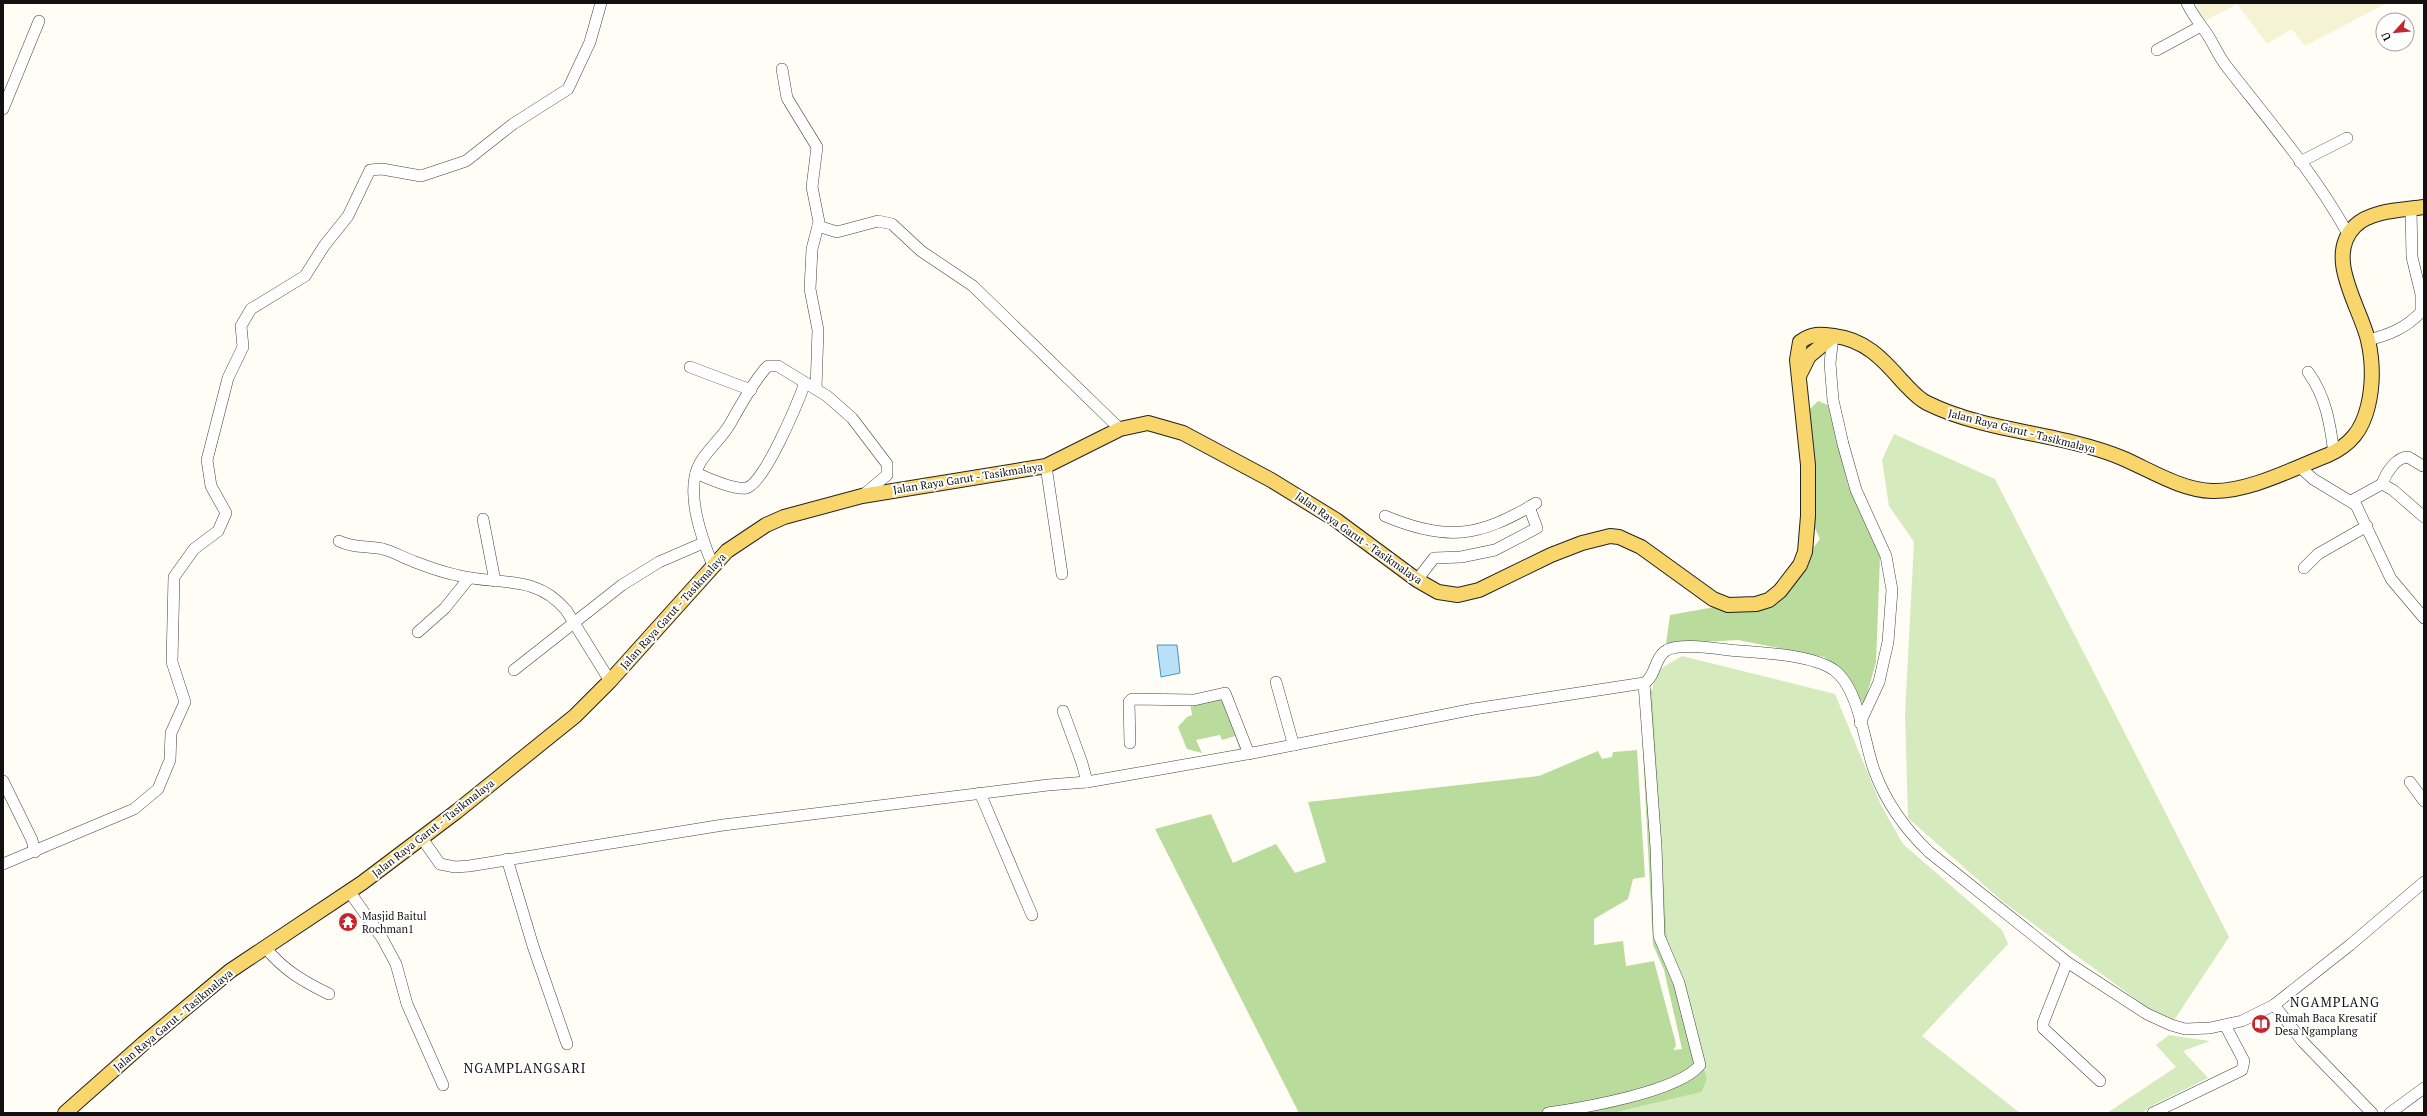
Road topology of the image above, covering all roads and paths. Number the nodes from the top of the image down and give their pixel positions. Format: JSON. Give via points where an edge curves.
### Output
{"nodes":[{"id":1,"x":601,"y":3,"type":"edge"},
{"id":2,"x":2187,"y":3,"type":"edge"},
{"id":3,"x":39,"y":21,"type":"dead end"},
{"id":4,"x":2201,"y":26,"type":"junction"},
{"id":5,"x":2157,"y":50,"type":"dead end"},
{"id":6,"x":782,"y":70,"type":"dead end"},
{"id":7,"x":3,"y":109,"type":"edge"},
{"id":8,"x":2347,"y":138,"type":"dead end"},
{"id":9,"x":2300,"y":162,"type":"junction"},
{"id":10,"x":2417,"y":208,"type":"edge"},
{"id":11,"x":818,"y":226,"type":"junction"},
{"id":12,"x":2348,"y":234,"type":"junction"},
{"id":13,"x":2422,"y":312,"type":"edge"},
{"id":14,"x":1833,"y":336,"type":"junction"},
{"id":15,"x":2368,"y":340,"type":"junction"},
{"id":16,"x":690,"y":368,"type":"dead end"},
{"id":17,"x":2308,"y":372,"type":"dead end"},
{"id":18,"x":806,"y":383,"type":"junction"},
{"id":19,"x":816,"y":389,"type":"junction"},
{"id":20,"x":751,"y":390,"type":"junction"},
{"id":21,"x":1120,"y":429,"type":"junction"},
{"id":22,"x":2334,"y":453,"type":"junction"},
{"id":23,"x":1046,"y":466,"type":"junction"},
{"id":24,"x":2298,"y":466,"type":"junction"},
{"id":25,"x":2424,"y":466,"type":"edge"},
{"id":26,"x":696,"y":473,"type":"junction"},
{"id":27,"x":2382,"y":484,"type":"junction"},
{"id":28,"x":862,"y":496,"type":"junction"},
{"id":29,"x":2351,"y":501,"type":"junction"},
{"id":30,"x":2423,"y":514,"type":"edge"},
{"id":31,"x":1385,"y":516,"type":"dead end"},
{"id":32,"x":483,"y":520,"type":"dead end"},
{"id":33,"x":2367,"y":526,"type":"junction"},
{"id":34,"x":338,"y":541,"type":"dead end"},
{"id":35,"x":704,"y":543,"type":"junction"},
{"id":36,"x":713,"y":566,"type":"junction"},
{"id":37,"x":2304,"y":568,"type":"dead end"},
{"id":38,"x":1062,"y":574,"type":"dead end"},
{"id":39,"x":469,"y":578,"type":"junction"},
{"id":40,"x":1418,"y":580,"type":"junction"},
{"id":41,"x":495,"y":581,"type":"junction"},
{"id":42,"x":2424,"y":618,"type":"edge"},
{"id":43,"x":575,"y":622,"type":"junction"},
{"id":44,"x":418,"y":632,"type":"dead end"},
{"id":45,"x":514,"y":670,"type":"dead end"},
{"id":46,"x":610,"y":681,"type":"junction"},
{"id":47,"x":1276,"y":682,"type":"dead end"},
{"id":48,"x":1644,"y":683,"type":"junction"},
{"id":49,"x":1062,"y":711,"type":"dead end"},
{"id":50,"x":1860,"y":723,"type":"junction"},
{"id":51,"x":1130,"y":743,"type":"dead end"},
{"id":52,"x":1295,"y":745,"type":"junction"},
{"id":53,"x":1249,"y":754,"type":"junction"},
{"id":54,"x":3,"y":780,"type":"edge"},
{"id":55,"x":1087,"y":782,"type":"junction"},
{"id":56,"x":2410,"y":782,"type":"dead end"},
{"id":57,"x":980,"y":793,"type":"junction"},
{"id":58,"x":2424,"y":801,"type":"edge"},
{"id":59,"x":421,"y":837,"type":"junction"},
{"id":60,"x":34,"y":850,"type":"junction"},
{"id":61,"x":507,"y":859,"type":"junction"},
{"id":62,"x":3,"y":864,"type":"edge"},
{"id":63,"x":2424,"y":882,"type":"edge"},
{"id":64,"x":349,"y":891,"type":"junction"},
{"id":65,"x":1032,"y":915,"type":"dead end"},
{"id":66,"x":264,"y":947,"type":"junction"},
{"id":67,"x":2067,"y":962,"type":"junction"},
{"id":68,"x":329,"y":994,"type":"dead end"},
{"id":69,"x":2274,"y":1005,"type":"junction"},
{"id":70,"x":2225,"y":1025,"type":"junction"},
{"id":71,"x":567,"y":1044,"type":"dead end"},
{"id":72,"x":2100,"y":1081,"type":"dead end"},
{"id":73,"x":443,"y":1085,"type":"dead end"},
{"id":74,"x":2424,"y":1088,"type":"edge"},
{"id":75,"x":67,"y":1112,"type":"edge"},
{"id":76,"x":1548,"y":1113,"type":"edge"},
{"id":77,"x":2153,"y":1113,"type":"edge"},
{"id":78,"x":2372,"y":1113,"type":"edge"},
{"id":79,"x":2390,"y":1113,"type":"edge"}],
"edges":[{"from":1,"to":60,"type":"street","via":[[590,42],[568,89],[513,124],[466,161],[421,176],[382,169],[370,170],[348,216],[324,246],[305,276],[251,309],[241,326],[243,347],[228,378],[207,460],[211,486],[226,513],[218,531],[194,549],[174,577],[172,662],[185,702],[171,733],[170,760],[158,789],[134,809]]},
{"from":2,"to":4,"type":"street","via":[[2193,17]]},
{"from":3,"to":7,"type":"street"},
{"from":4,"to":5,"type":"street"},
{"from":4,"to":9,"type":"street","via":[[2227,67]]},
{"from":6,"to":11,"type":"street","via":[[787,98],[816,143],[812,187],[819,218]]},
{"from":8,"to":9,"type":"street"},
{"from":9,"to":12,"type":"street","via":[[2337,213]]},
{"from":10,"to":12,"type":"main road","via":[[2363,220]]},
{"from":10,"to":13,"type":"street","via":[[2412,258],[2421,294]]},
{"from":11,"to":19,"type":"street","via":[[812,249],[810,289],[818,330]]},
{"from":11,"to":21,"type":"street","via":[[837,232],[878,221],[892,224],[920,251],[973,286]]},
{"from":12,"to":15,"type":"main road","name":"Jalan Raya Garut - Tasikmalaya","via":[[2343,246],[2344,271]]},
{"from":13,"to":15,"type":"street","via":[[2411,323],[2398,330]]},
{"from":14,"to":24,"type":"main road","name":"Jalan Raya Garut - Tasikmalaya","via":[[1850,338],[1870,350],[1886,362],[1924,402],[1943,411],[1963,418],[2086,445],[2190,487],[2212,491],[2229,490]]},
{"from":14,"to":40,"type":"main road","name":"Jalan Raya Garut - Tasikmalaya","via":[[1809,356],[1798,376],[1808,465],[1805,552],[1791,579],[1776,596],[1769,600],[1728,605],[1713,599],[1641,547],[1620,537],[1610,536],[1568,548],[1468,594],[1451,595],[1438,592]]},
{"from":14,"to":50,"type":"street","via":[[1830,363],[1843,444],[1856,490],[1886,556],[1892,590],[1888,642],[1879,682]]},
{"from":15,"to":22,"type":"main road","name":"Jalan Raya Garut - Tasikmalaya","via":[[2372,372],[2366,415],[2354,438]]},
{"from":16,"to":20,"type":"street"},
{"from":17,"to":22,"type":"street","via":[[2325,404]]},
{"from":18,"to":19,"type":"street"},
{"from":18,"to":20,"type":"street","via":[[772,364],[767,367]]},
{"from":18,"to":26,"type":"street","via":[[768,464],[752,485],[743,488]]},
{"from":19,"to":28,"type":"street","via":[[852,418],[887,464],[886,475]]},
{"from":20,"to":26,"type":"street","via":[[728,428],[700,463]]},
{"from":21,"to":23,"type":"main road","name":"Jalan Raya Garut - Tasikmalaya"},
{"from":21,"to":40,"type":"main road","name":"Jalan Raya Garut - Tasikmalaya","via":[[1138,424],[1156,424],[1183,433],[1227,455],[1323,512]]},
{"from":22,"to":24,"type":"main road","name":"Jalan Raya Garut - Tasikmalaya"},
{"from":23,"to":28,"type":"main road","name":"Jalan Raya Garut - Tasikmalaya"},
{"from":23,"to":38,"type":"street"},
{"from":24,"to":29,"type":"street","via":[[2314,479]]},
{"from":25,"to":27,"type":"street","via":[[2408,457],[2401,458]]},
{"from":26,"to":35,"type":"street","via":[[696,512]]},
{"from":27,"to":29,"type":"street"},
{"from":27,"to":30,"type":"street"},
{"from":28,"to":36,"type":"main road","name":"Jalan Raya Garut - Tasikmalaya","via":[[796,512],[766,525],[733,546]]},
{"from":29,"to":33,"type":"street","via":[[2360,510]]},
{"from":31,"to":40,"type":"street","via":[[1431,532],[1455,532],[1474,530],[1508,520],[1533,505],[1537,528],[1495,550],[1461,557],[1434,558]]},
{"from":32,"to":41,"type":"street"},
{"from":33,"to":37,"type":"street","via":[[2318,554]]},
{"from":33,"to":42,"type":"street","via":[[2391,579]]},
{"from":34,"to":39,"type":"street","via":[[348,545],[390,551],[423,565]]},
{"from":35,"to":36,"type":"street"},
{"from":35,"to":43,"type":"street","via":[[659,562],[622,585]]},
{"from":36,"to":46,"type":"main road","name":"Jalan Raya Garut - Tasikmalaya"},
{"from":39,"to":41,"type":"street"},
{"from":39,"to":44,"type":"street","via":[[445,608]]},
{"from":41,"to":43,"type":"street","via":[[527,584],[540,589],[558,601]]},
{"from":43,"to":45,"type":"street"},
{"from":43,"to":46,"type":"street"},
{"from":46,"to":59,"type":"main road","name":"Jalan Raya Garut - Tasikmalaya","via":[[575,716]]},
{"from":47,"to":52,"type":"street"},
{"from":48,"to":50,"type":"street","via":[[1660,655],[1670,649],[1701,648],[1780,654],[1823,664],[1834,670],[1847,686]]},
{"from":48,"to":52,"type":"street","via":[[1474,709]]},
{"from":48,"to":76,"type":"street","via":[[1656,847],[1659,936],[1679,983],[1700,1065],[1680,1079],[1632,1097]]},
{"from":49,"to":55,"type":"street"},
{"from":50,"to":67,"type":"street","via":[[1874,770],[1891,807],[1908,832],[1929,852]]},
{"from":51,"to":53,"type":"street","via":[[1129,702],[1132,699],[1194,700],[1225,693]]},
{"from":52,"to":53,"type":"street"},
{"from":53,"to":55,"type":"street"},
{"from":54,"to":60,"type":"street"},
{"from":55,"to":57,"type":"street"},
{"from":56,"to":58,"type":"street"},
{"from":57,"to":61,"type":"street","via":[[723,825]]},
{"from":57,"to":65,"type":"street"},
{"from":59,"to":61,"type":"street","via":[[436,860],[445,866],[469,866]]},
{"from":59,"to":64,"type":"main road","name":"Jalan Raya Garut - Tasikmalaya"},
{"from":60,"to":62,"type":"street"},
{"from":61,"to":71,"type":"street"},
{"from":63,"to":69,"type":"street"},
{"from":64,"to":66,"type":"main road","name":"Jalan Raya Garut - Tasikmalaya"},
{"from":64,"to":73,"type":"street","via":[[384,941],[396,964],[407,1004]]},
{"from":66,"to":68,"type":"street","via":[[276,962],[296,977]]},
{"from":66,"to":75,"type":"main road","name":"Jalan Raya Garut - Tasikmalaya","via":[[230,970]]},
{"from":67,"to":70,"type":"street","via":[[2147,1014],[2171,1025],[2185,1029]]},
{"from":67,"to":72,"type":"street","via":[[2043,1028]]},
{"from":69,"to":70,"type":"street","via":[[2250,1018]]},
{"from":69,"to":78,"type":"street","via":[[2303,1042]]},
{"from":70,"to":77,"type":"street","via":[[2244,1061],[2242,1070]]},
{"from":74,"to":79,"type":"street"}]}
